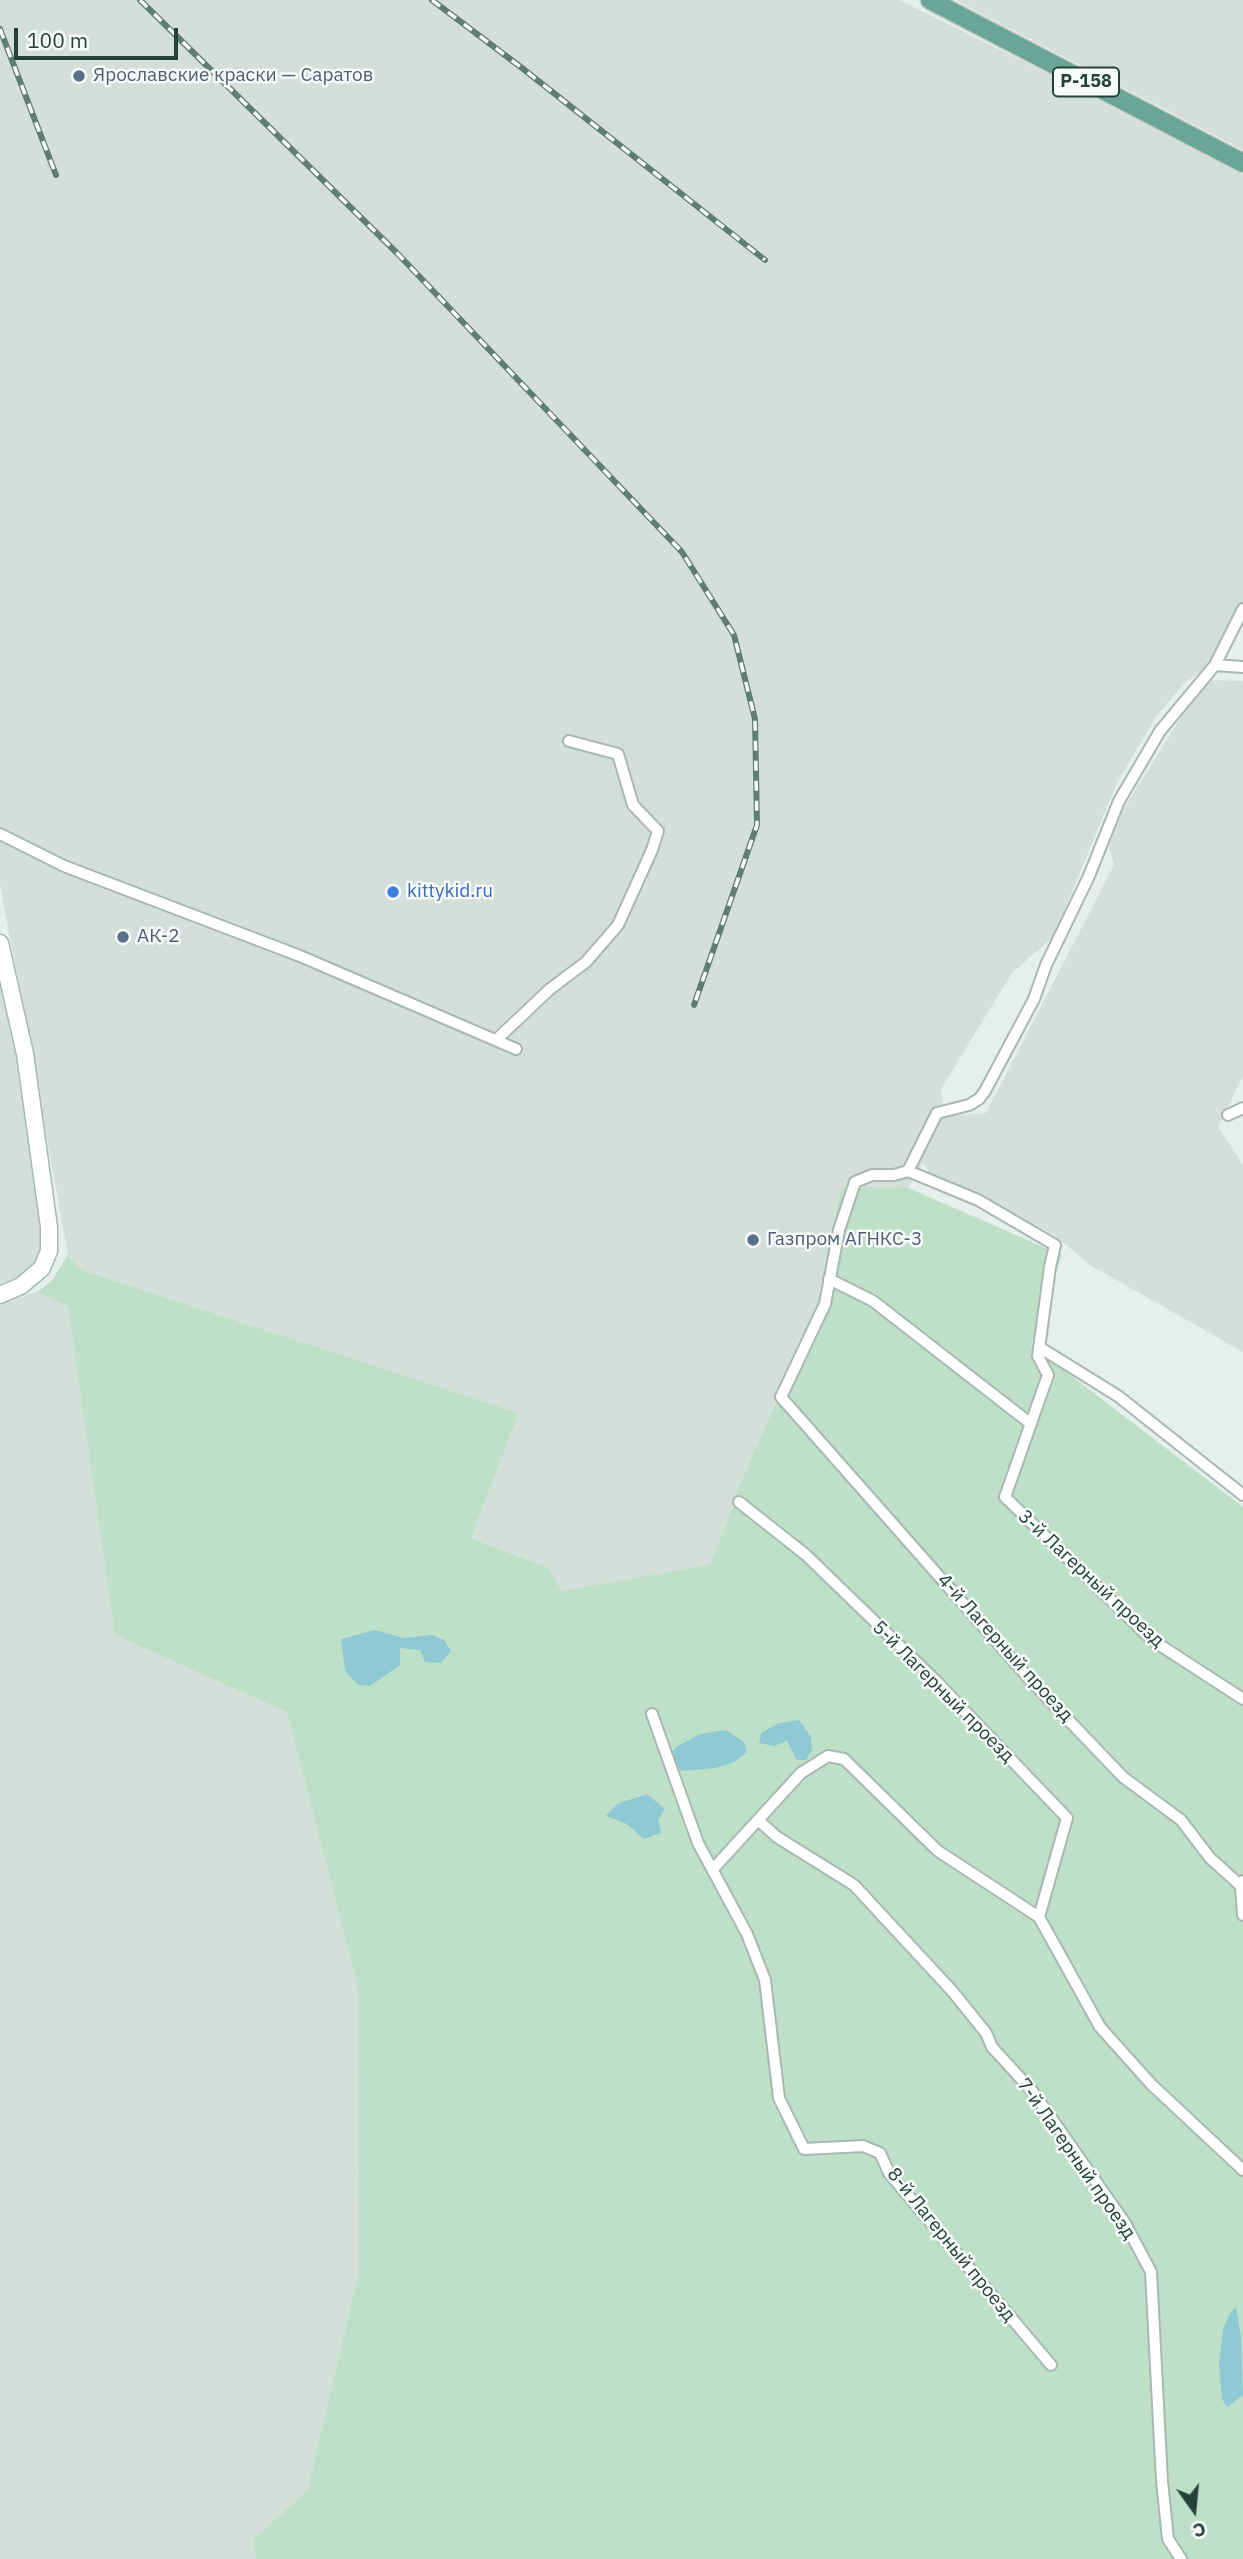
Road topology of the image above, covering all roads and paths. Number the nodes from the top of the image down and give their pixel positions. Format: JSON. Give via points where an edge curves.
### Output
{"nodes":[{"id":1,"x":930,"y":0,"type":"edge"},
{"id":2,"x":1243,"y":163,"type":"edge"},
{"id":3,"x":1243,"y":609,"type":"edge"},
{"id":4,"x":1215,"y":665,"type":"junction"},
{"id":5,"x":1243,"y":667,"type":"edge"},
{"id":6,"x":569,"y":741,"type":"dead end"},
{"id":7,"x":0,"y":834,"type":"edge"},
{"id":8,"x":0,"y":943,"type":"edge"},
{"id":9,"x":496,"y":1040,"type":"junction"},
{"id":10,"x":516,"y":1049,"type":"dead end"},
{"id":11,"x":1243,"y":1108,"type":"edge"},
{"id":12,"x":1228,"y":1115,"type":"dead end"},
{"id":13,"x":908,"y":1171,"type":"junction"},
{"id":14,"x":829,"y":1279,"type":"junction"},
{"id":15,"x":0,"y":1294,"type":"edge"},
{"id":16,"x":1040,"y":1347,"type":"junction"},
{"id":17,"x":1031,"y":1424,"type":"junction"},
{"id":18,"x":1243,"y":1495,"type":"edge"},
{"id":19,"x":739,"y":1502,"type":"dead end"},
{"id":20,"x":1243,"y":1699,"type":"edge"},
{"id":21,"x":652,"y":1714,"type":"dead end"},
{"id":22,"x":758,"y":1820,"type":"junction"},
{"id":23,"x":713,"y":1869,"type":"junction"},
{"id":24,"x":1242,"y":1884,"type":"edge"},
{"id":25,"x":1243,"y":1915,"type":"edge"},
{"id":26,"x":1039,"y":1917,"type":"junction"},
{"id":27,"x":1243,"y":2170,"type":"edge"},
{"id":28,"x":1051,"y":2365,"type":"dead end"},
{"id":29,"x":1181,"y":2559,"type":"edge"}],
"edges":[{"from":1,"to":2,"type":"main road","number":"Р-158"},
{"from":3,"to":4,"type":"street"},
{"from":4,"to":5,"type":"street"},
{"from":4,"to":13,"type":"street","via":[[1160,731],[1119,801],[1034,999],[985,1091],[969,1105],[937,1113]]},
{"from":6,"to":9,"type":"street","via":[[618,754],[633,805],[658,831],[618,925],[586,962]]},
{"from":7,"to":9,"type":"street","via":[[64,866],[300,956]]},
{"from":8,"to":15,"type":"street","via":[[24,1054],[49,1251],[31,1279]]},
{"from":9,"to":10,"type":"street"},
{"from":11,"to":12,"type":"street"},
{"from":13,"to":14,"type":"street","via":[[855,1182]]},
{"from":13,"to":16,"type":"street","name":"3-й Лагерный проезд","via":[[978,1200],[1055,1245]]},
{"from":14,"to":17,"type":"street","via":[[883,1308]]},
{"from":14,"to":24,"type":"street","name":"4-й Лагерный проезд","via":[[825,1304],[781,1397],[1034,1684],[1123,1777],[1181,1820],[1210,1858]]},
{"from":16,"to":17,"type":"street","name":"3-й Лагерный проезд","via":[[1038,1356],[1048,1375]]},
{"from":16,"to":18,"type":"street","via":[[1118,1396]]},
{"from":17,"to":20,"type":"street","name":"3-й Лагерный проезд","via":[[1005,1497],[1152,1640]]},
{"from":19,"to":26,"type":"street","name":"5-й Лагерный проезд","via":[[806,1555],[935,1680],[1067,1818]]},
{"from":21,"to":23,"type":"street","name":"8-й Лагерный проезд","via":[[698,1843]]},
{"from":22,"to":23,"type":"street"},
{"from":22,"to":26,"type":"street","via":[[801,1773],[828,1756],[844,1759],[939,1850]]},
{"from":22,"to":29,"type":"street","name":"7-й Лагерный проезд","via":[[854,1885],[953,1992],[986,2032],[992,2047],[1033,2092],[1125,2222],[1151,2272],[1168,2539]]},
{"from":23,"to":28,"type":"street","name":"8-й Лагерный проезд","via":[[765,1980],[779,2098],[804,2149],[863,2146],[880,2153],[889,2173]]},
{"from":24,"to":25,"type":"street"},
{"from":26,"to":27,"type":"street","via":[[1100,2027],[1151,2084]]}]}
